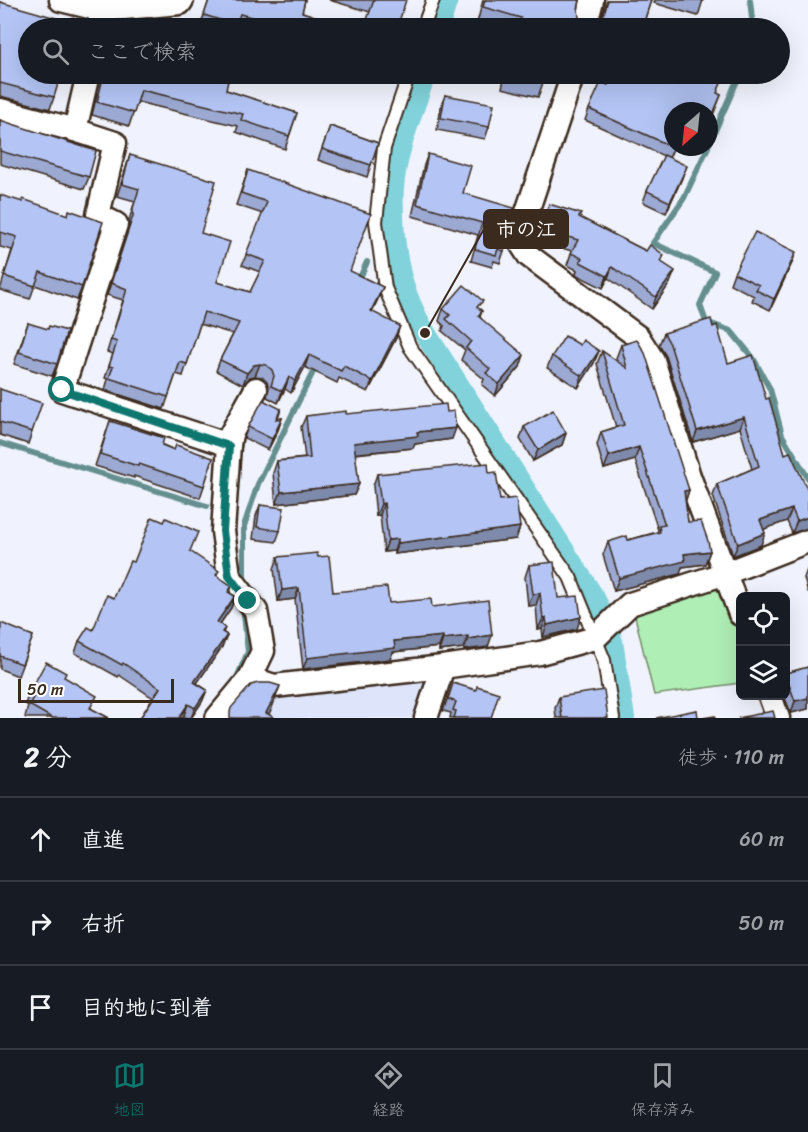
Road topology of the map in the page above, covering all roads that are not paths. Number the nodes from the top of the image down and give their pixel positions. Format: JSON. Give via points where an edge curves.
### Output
{"nodes":[{"id":1,"x":61,"y":0,"type":"edge"},
{"id":2,"x":182,"y":0,"type":"edge"},
{"id":3,"x":433,"y":0,"type":"edge"},
{"id":4,"x":592,"y":0,"type":"edge"},
{"id":5,"x":98,"y":18,"type":"edge"},
{"id":6,"x":105,"y":18,"type":"edge"},
{"id":7,"x":427,"y":18,"type":"edge"},
{"id":8,"x":588,"y":18,"type":"edge"},
{"id":9,"x":86,"y":84,"type":"edge"},
{"id":10,"x":406,"y":84,"type":"edge"},
{"id":11,"x":570,"y":84,"type":"edge"},
{"id":12,"x":0,"y":110,"type":"edge"},
{"id":13,"x":75,"y":130,"type":"junction"},
{"id":14,"x":256,"y":389,"type":"dead end"},
{"id":15,"x":229,"y":446,"type":"junction"},
{"id":16,"x":808,"y":541,"type":"edge"},
{"id":17,"x":726,"y":573,"type":"junction"},
{"id":18,"x":736,"y":600,"type":"edge"},
{"id":19,"x":595,"y":638,"type":"junction"},
{"id":20,"x":443,"y":667,"type":"junction"},
{"id":21,"x":250,"y":678,"type":"junction"},
{"id":22,"x":771,"y":700,"type":"edge"},
{"id":23,"x":217,"y":718,"type":"edge"},
{"id":24,"x":426,"y":718,"type":"edge"},
{"id":25,"x":613,"y":718,"type":"edge"},
{"id":26,"x":778,"y":718,"type":"edge"}],
"edges":[{"from":1,"to":5,"type":"street"},
{"from":2,"to":6,"type":"street"},
{"from":3,"to":7,"type":"lane"},
{"from":4,"to":8,"type":"street"},
{"from":9,"to":13,"type":"street"},
{"from":10,"to":19,"type":"lane","via":[[384,148],[376,222],[385,288],[410,347],[570,577]]},
{"from":11,"to":17,"type":"street","via":[[518,239],[529,256],[638,337],[653,360],[689,476]]},
{"from":12,"to":13,"type":"street"},
{"from":13,"to":15,"type":"street","via":[[115,143],[98,215],[116,224],[62,390]]},
{"from":14,"to":15,"type":"street","via":[[231,434]]},
{"from":15,"to":21,"type":"street","via":[[223,531],[229,576],[256,611],[263,651]]},
{"from":16,"to":17,"type":"street"},
{"from":17,"to":18,"type":"street"},
{"from":17,"to":19,"type":"street","via":[[630,604]]},
{"from":19,"to":20,"type":"street","via":[[540,652]]},
{"from":19,"to":25,"type":"lane","via":[[604,660]]},
{"from":20,"to":21,"type":"street","via":[[273,686]]},
{"from":20,"to":24,"type":"street"},
{"from":21,"to":23,"type":"street"},
{"from":22,"to":26,"type":"street"}]}
